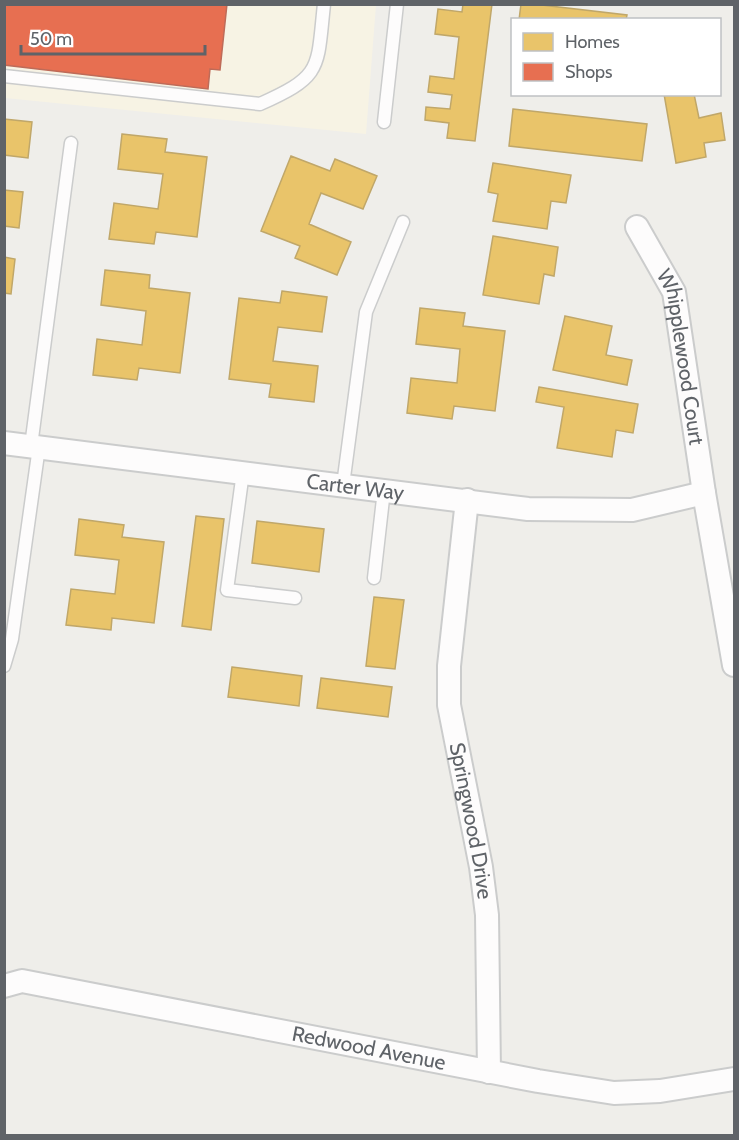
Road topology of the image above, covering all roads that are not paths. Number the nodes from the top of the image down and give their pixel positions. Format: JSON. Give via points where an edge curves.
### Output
{"nodes":[{"id":1,"x":324,"y":4,"type":"edge"},
{"id":2,"x":397,"y":4,"type":"edge"},
{"id":3,"x":4,"y":76,"type":"edge"},
{"id":4,"x":384,"y":122,"type":"dead end"},
{"id":5,"x":71,"y":143,"type":"dead end"},
{"id":6,"x":403,"y":222,"type":"dead end"},
{"id":7,"x":637,"y":227,"type":"dead end"},
{"id":8,"x":4,"y":443,"type":"edge"},
{"id":9,"x":35,"y":446,"type":"junction"},
{"id":10,"x":243,"y":472,"type":"junction"},
{"id":11,"x":343,"y":485,"type":"junction"},
{"id":12,"x":384,"y":490,"type":"junction"},
{"id":13,"x":704,"y":493,"type":"junction"},
{"id":14,"x":467,"y":500,"type":"junction"},
{"id":15,"x":374,"y":578,"type":"dead end"},
{"id":16,"x":295,"y":598,"type":"dead end"},
{"id":17,"x":735,"y":665,"type":"edge"},
{"id":18,"x":4,"y":666,"type":"edge"},
{"id":19,"x":4,"y":986,"type":"edge"},
{"id":20,"x":489,"y":1072,"type":"junction"},
{"id":21,"x":735,"y":1079,"type":"edge"}],
"edges":[{"from":1,"to":3,"type":"lane","via":[[318,60],[310,76],[260,104]]},
{"from":2,"to":4,"type":"lane"},
{"from":5,"to":9,"type":"lane"},
{"from":6,"to":11,"type":"lane","via":[[366,312]]},
{"from":7,"to":13,"type":"street","name":"Whipplewood Court","via":[[674,292]]},
{"from":8,"to":9,"type":"street","name":"Carter Way"},
{"from":9,"to":10,"type":"street","name":"Carter Way"},
{"from":9,"to":18,"type":"lane","via":[[12,639]]},
{"from":10,"to":11,"type":"street","name":"Carter Way"},
{"from":10,"to":16,"type":"lane","via":[[227,590]]},
{"from":11,"to":12,"type":"street","name":"Carter Way"},
{"from":12,"to":14,"type":"street","name":"Carter Way"},
{"from":12,"to":15,"type":"lane"},
{"from":13,"to":14,"type":"street","name":"Carter Way","via":[[632,510],[528,509]]},
{"from":13,"to":17,"type":"street","name":"Whipplewood Court"},
{"from":14,"to":20,"type":"street","name":"Springwood Drive","via":[[449,666],[449,705],[487,915]]},
{"from":19,"to":20,"type":"street","name":"Redwood Avenue","via":[[22,981]]},
{"from":20,"to":21,"type":"street","name":"Redwood Avenue","via":[[614,1093],[660,1091]]}]}
